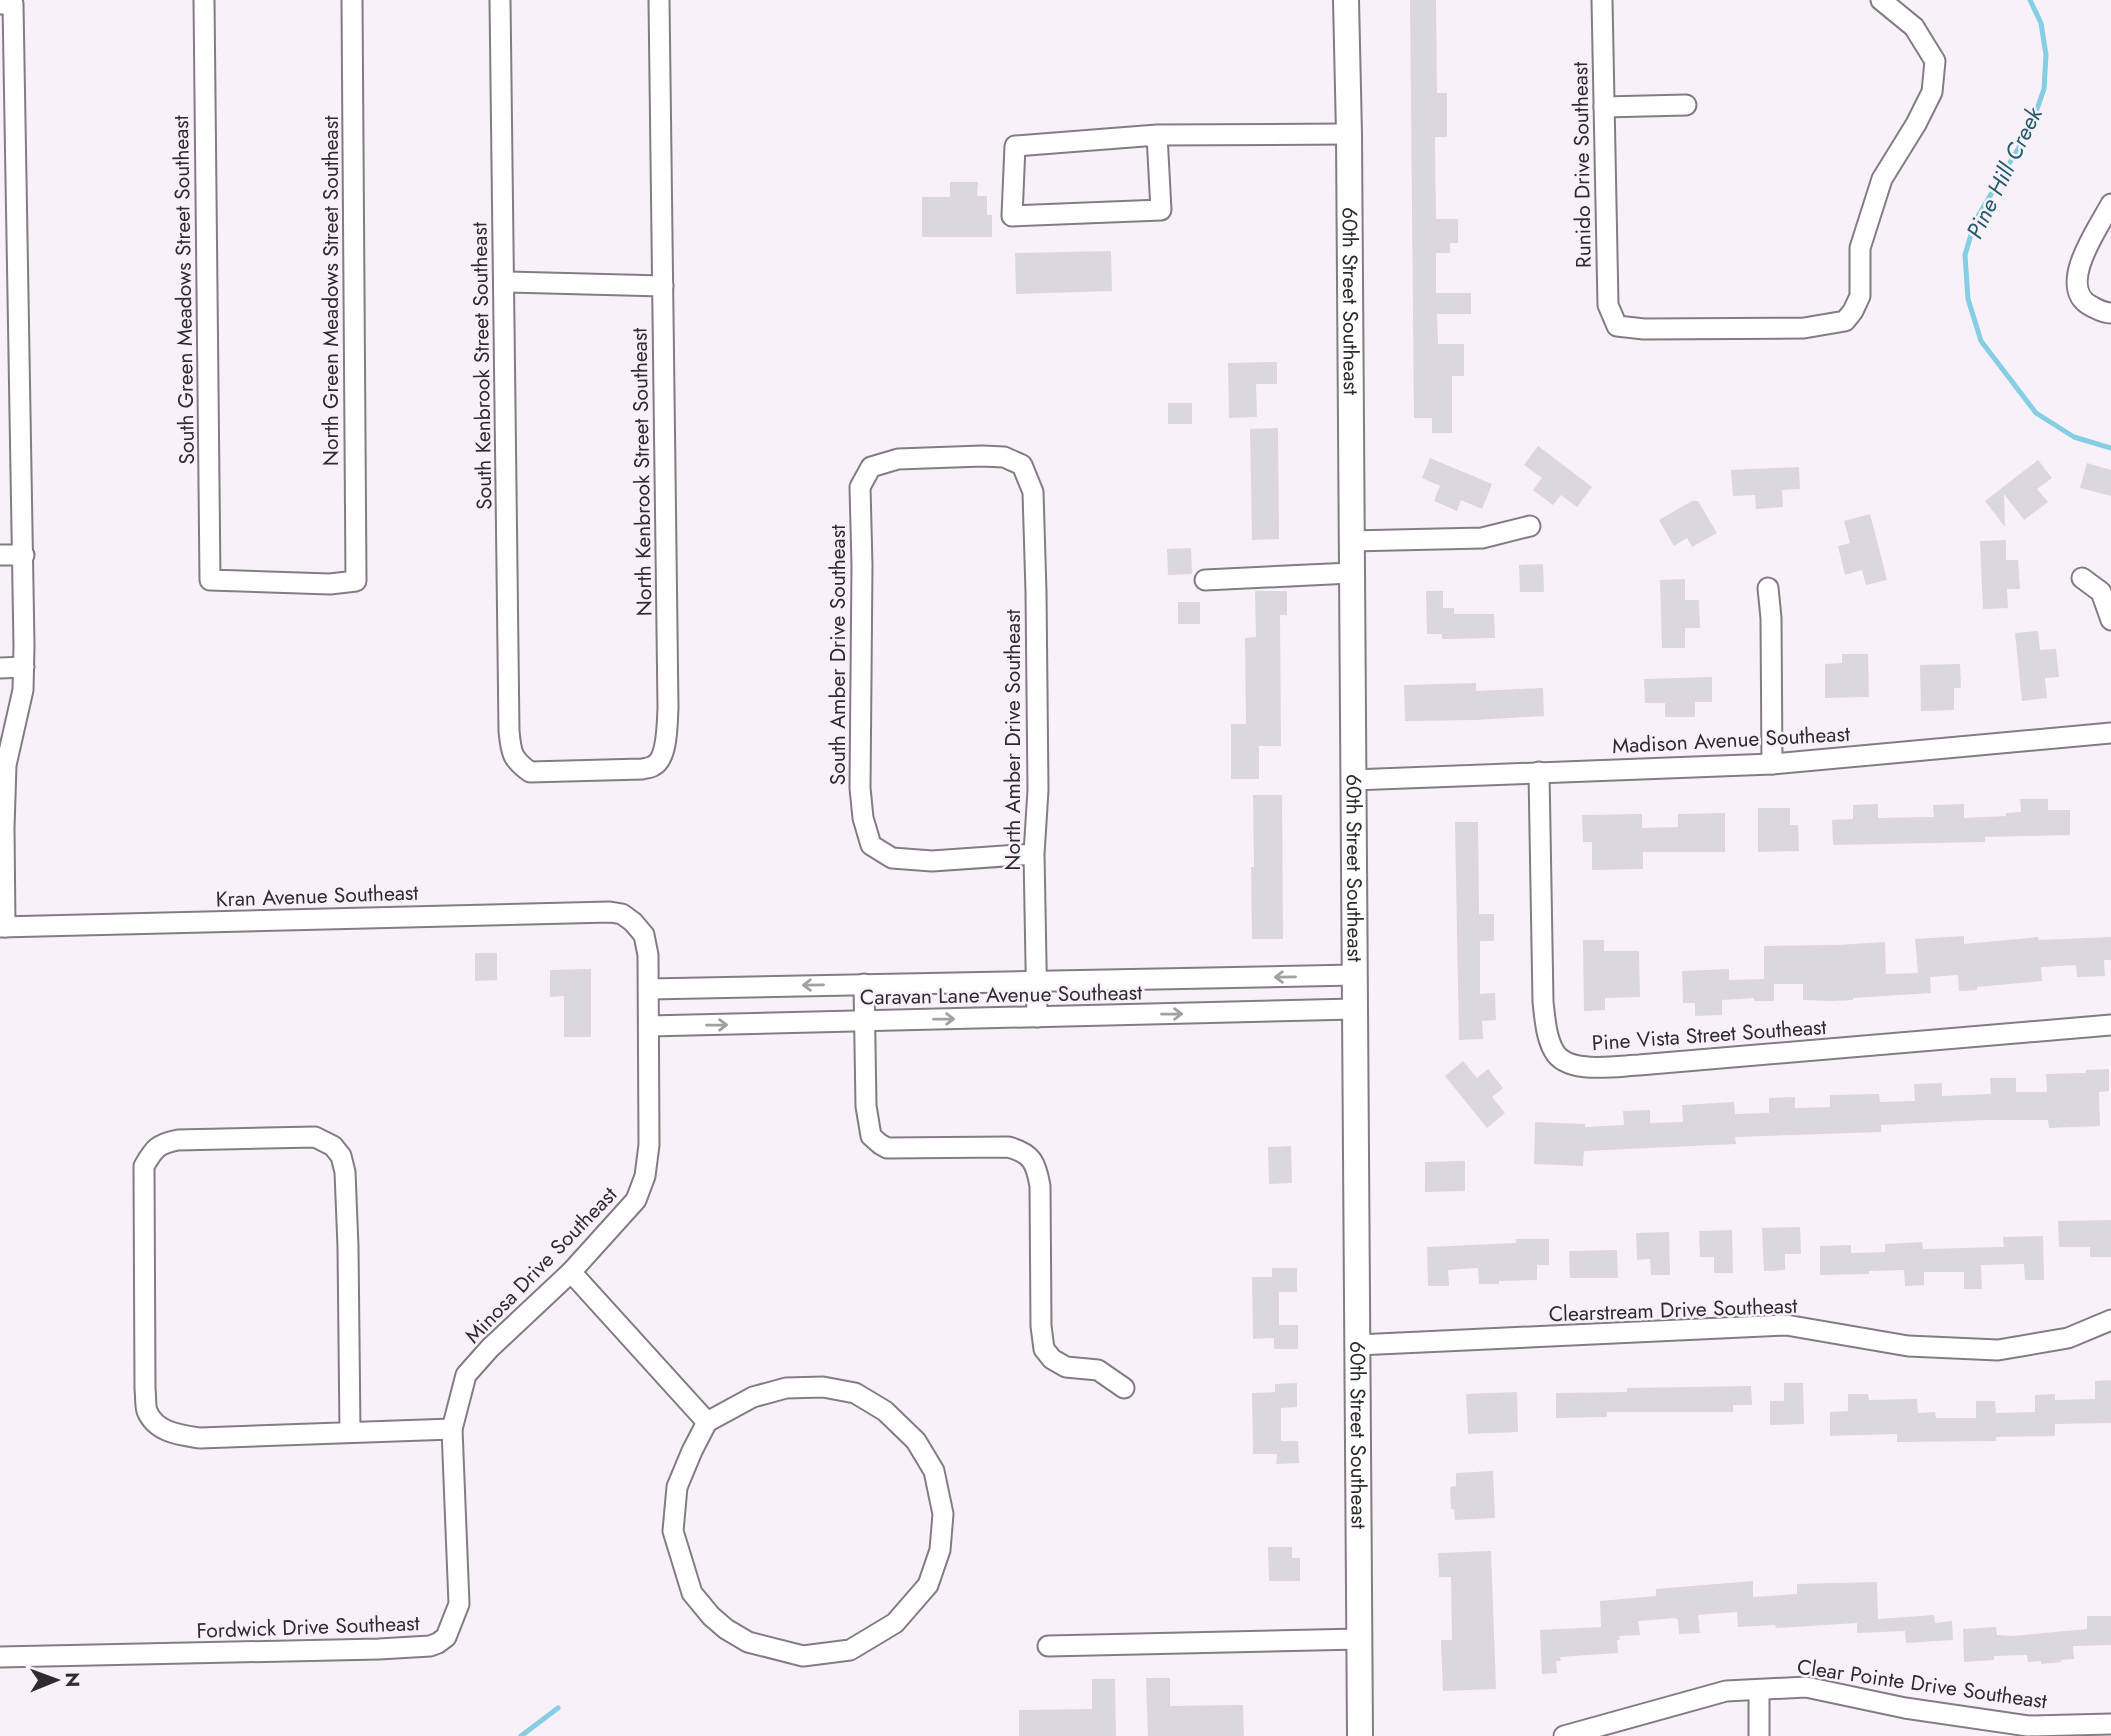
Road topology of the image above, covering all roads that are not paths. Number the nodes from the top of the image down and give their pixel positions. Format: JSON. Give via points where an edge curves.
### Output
{"nodes":[{"id":1,"x":204,"y":0,"type":"edge"},
{"id":2,"x":352,"y":0,"type":"edge"},
{"id":3,"x":500,"y":0,"type":"edge"},
{"id":4,"x":659,"y":0,"type":"edge"},
{"id":5,"x":1346,"y":0,"type":"edge"},
{"id":6,"x":1602,"y":0,"type":"edge"},
{"id":7,"x":1881,"y":0,"type":"edge"},
{"id":8,"x":7,"y":4,"type":"edge"},
{"id":9,"x":1686,"y":105,"type":"dead end"},
{"id":10,"x":1604,"y":107,"type":"junction"},
{"id":11,"x":1349,"y":134,"type":"junction"},
{"id":12,"x":1157,"y":135,"type":"junction"},
{"id":13,"x":2111,"y":204,"type":"edge"},
{"id":14,"x":504,"y":282,"type":"junction"},
{"id":15,"x":663,"y":286,"type":"junction"},
{"id":16,"x":2111,"y":313,"type":"edge"},
{"id":17,"x":871,"y":467,"type":"joint"},
{"id":18,"x":1530,"y":526,"type":"dead end"},
{"id":19,"x":1351,"y":541,"type":"junction"},
{"id":20,"x":0,"y":555,"type":"edge"},
{"id":21,"x":24,"y":555,"type":"junction"},
{"id":22,"x":1351,"y":573,"type":"junction"},
{"id":23,"x":2082,"y":578,"type":"dead end"},
{"id":24,"x":1205,"y":580,"type":"dead end"},
{"id":25,"x":356,"y":581,"type":"joint"},
{"id":26,"x":1768,"y":588,"type":"dead end"},
{"id":27,"x":2111,"y":620,"type":"edge"},
{"id":28,"x":24,"y":667,"type":"junction"},
{"id":29,"x":0,"y":668,"type":"edge"},
{"id":30,"x":509,"y":731,"type":"joint"},
{"id":31,"x":2111,"y":733,"type":"edge"},
{"id":32,"x":1772,"y":764,"type":"junction"},
{"id":33,"x":1539,"y":772,"type":"junction"},
{"id":34,"x":1352,"y":780,"type":"junction"},
{"id":35,"x":1034,"y":854,"type":"junction"},
{"id":36,"x":633,"y":922,"type":"joint"},
{"id":37,"x":2,"y":927,"type":"edge"},
{"id":38,"x":1354,"y":975,"type":"junction"},
{"id":39,"x":1037,"y":981,"type":"junction"},
{"id":40,"x":864,"y":984,"type":"junction"},
{"id":41,"x":649,"y":989,"type":"junction"},
{"id":42,"x":1354,"y":1009,"type":"junction"},
{"id":43,"x":1037,"y":1017,"type":"junction"},
{"id":44,"x":865,"y":1021,"type":"junction"},
{"id":45,"x":2111,"y":1025,"type":"edge"},
{"id":46,"x":649,"y":1026,"type":"junction"},
{"id":47,"x":571,"y":1272,"type":"junction"},
{"id":48,"x":2111,"y":1320,"type":"edge"},
{"id":49,"x":1357,"y":1345,"type":"junction"},
{"id":50,"x":1124,"y":1388,"type":"dead end"},
{"id":51,"x":707,"y":1422,"type":"junction"},
{"id":52,"x":452,"y":1429,"type":"junction"},
{"id":53,"x":350,"y":1432,"type":"junction"},
{"id":54,"x":1359,"y":1639,"type":"junction"},
{"id":55,"x":1048,"y":1646,"type":"dead end"},
{"id":56,"x":0,"y":1657,"type":"edge"},
{"id":57,"x":1759,"y":1690,"type":"junction"},
{"id":58,"x":2111,"y":1724,"type":"edge"},
{"id":59,"x":1360,"y":1736,"type":"edge"},
{"id":60,"x":1564,"y":1736,"type":"edge"},
{"id":61,"x":1759,"y":1736,"type":"edge"}],
"edges":[{"from":1,"to":25,"type":"street","name":"South Green Meadows Street Southeast","via":[[210,580]]},
{"from":2,"to":25,"type":"street","name":"North Green Meadows Street Southeast"},
{"from":3,"to":14,"type":"street","name":"South Kenbrook Street Southeast"},
{"from":4,"to":15,"type":"street","name":"North Kenbrook Street Southeast"},
{"from":5,"to":11,"type":"main road","name":"60th Street Southeast"},
{"from":6,"to":10,"type":"street","name":"Runido Drive Southeast"},
{"from":7,"to":10,"type":"street","name":"Runido Drive Southeast","via":[[1914,27],[1935,61],[1932,92],[1882,179],[1860,248],[1860,296],[1845,321],[1804,328],[1617,326],[1608,305]]},
{"from":8,"to":21,"type":"street"},
{"from":9,"to":10,"type":"street"},
{"from":11,"to":12,"type":"street"},
{"from":11,"to":19,"type":"main road","name":"60th Street Southeast"},
{"from":12,"to":12,"type":"street","via":[[1015,146],[1012,216],[1161,210]]},
{"from":13,"to":16,"type":"street","via":[[2081,258],[2076,278],[2086,304]]},
{"from":14,"to":15,"type":"street"},
{"from":14,"to":30,"type":"street","name":"South Kenbrook Street Southeast"},
{"from":15,"to":30,"type":"street","name":"North Kenbrook Street Southeast","via":[[668,708],[661,760],[642,769],[530,772],[516,762]]},
{"from":17,"to":35,"type":"street","name":"North Amber Drive Southeast","via":[[898,459],[982,456],[1004,457],[1022,465],[1033,492],[1038,790]]},
{"from":17,"to":35,"type":"street","name":"South Amber Drive Southeast","via":[[860,487],[860,788],[871,845],[892,858],[932,861]]},
{"from":18,"to":19,"type":"street","via":[[1482,538]]},
{"from":19,"to":22,"type":"main road","name":"60th Street Southeast"},
{"from":20,"to":21,"type":"street"},
{"from":21,"to":28,"type":"street"},
{"from":22,"to":24,"type":"street"},
{"from":22,"to":34,"type":"main road","name":"60th Street Southeast"},
{"from":23,"to":27,"type":"street","via":[[2101,592]]},
{"from":26,"to":32,"type":"street"},
{"from":28,"to":29,"type":"street"},
{"from":28,"to":37,"type":"street","via":[[6,765]]},
{"from":31,"to":32,"type":"street","name":"Madison Avenue Southeast"},
{"from":32,"to":33,"type":"street","name":"Madison Avenue Southeast"},
{"from":33,"to":34,"type":"street","name":"Madison Avenue Southeast"},
{"from":33,"to":45,"type":"street","name":"Pine Vista Street Southeast","via":[[1543,1002],[1555,1055],[1574,1066],[1653,1064]]},
{"from":34,"to":38,"type":"main road","name":"60th Street Southeast"},
{"from":35,"to":39,"type":"street","name":"North Amber Drive Southeast"},
{"from":36,"to":37,"type":"street","name":"Kran Avenue Southeast","via":[[622,914],[574,912]]},
{"from":36,"to":41,"type":"street","name":"Minosa Drive Southeast","via":[[644,935]]},
{"from":38,"to":39,"type":"street","name":"Caravan Lane Avenue Southeast","one_way":true},
{"from":38,"to":42,"type":"main road","name":"60th Street Southeast"},
{"from":39,"to":40,"type":"street","name":"Caravan Lane Avenue Southeast"},
{"from":39,"to":43,"type":"street","name":"North Amber Drive Southeast"},
{"from":40,"to":41,"type":"street","name":"Caravan Lane Avenue Southeast","one_way":true},
{"from":40,"to":44,"type":"street"},
{"from":41,"to":46,"type":"street","name":"Minosa Drive Southeast"},
{"from":43,"to":42,"type":"street","name":"Caravan Lane Avenue Southeast","one_way":true},
{"from":42,"to":49,"type":"main road","name":"60th Street Southeast"},
{"from":44,"to":43,"type":"street","name":"Caravan Lane Avenue Southeast","one_way":true},
{"from":46,"to":44,"type":"street","name":"Caravan Lane Avenue Southeast","one_way":true},
{"from":44,"to":50,"type":"street","via":[[871,1136],[887,1148],[1008,1147],[1031,1158],[1040,1186],[1044,1349],[1066,1367],[1098,1370]]},
{"from":46,"to":47,"type":"street","name":"Minosa Drive Southeast","via":[[645,1176],[636,1200]]},
{"from":47,"to":51,"type":"street"},
{"from":47,"to":52,"type":"street","name":"Minosa Drive Southeast","via":[[466,1376]]},
{"from":48,"to":49,"type":"street","name":"Clearstream Drive Southeast","via":[[2068,1338],[1998,1350],[1908,1346],[1787,1325]]},
{"from":49,"to":54,"type":"main road","name":"60th Street Southeast"},
{"from":51,"to":51,"type":"street","via":[[677,1487],[673,1531],[692,1593],[711,1616],[748,1642],[803,1656],[850,1650],[895,1623],[928,1585],[940,1549],[943,1514],[934,1471],[916,1441],[885,1411],[855,1393],[823,1387],[786,1388],[753,1398]]},
{"from":52,"to":53,"type":"street"},
{"from":52,"to":56,"type":"street","name":"Fordwick Drive Southeast","via":[[459,1604],[439,1643],[379,1649]]},
{"from":53,"to":53,"type":"street","via":[[348,1247],[341,1156],[315,1137],[164,1142],[144,1166],[147,1411],[156,1424],[174,1435],[200,1438]]},
{"from":54,"to":55,"type":"street"},
{"from":54,"to":59,"type":"main road","name":"60th Street Southeast"},
{"from":57,"to":58,"type":"street","name":"Clear Pointe Drive Southeast","via":[[1806,1687],[1905,1708],[2028,1726]]},
{"from":57,"to":60,"type":"street","name":"Clear Pointe Drive Southeast","via":[[1726,1691]]},
{"from":57,"to":61,"type":"street"}]}
